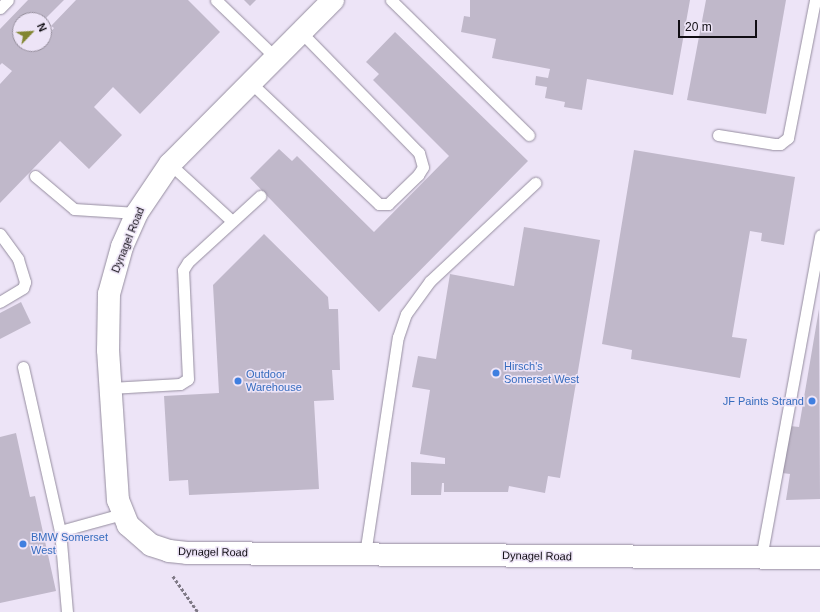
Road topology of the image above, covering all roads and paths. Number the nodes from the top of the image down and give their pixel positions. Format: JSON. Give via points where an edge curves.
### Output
{"nodes":[{"id":1,"x":8,"y":0,"type":"edge"},
{"id":2,"x":216,"y":0,"type":"edge"},
{"id":3,"x":333,"y":0,"type":"edge"},
{"id":4,"x":391,"y":0,"type":"edge"},
{"id":5,"x":815,"y":0,"type":"edge"},
{"id":6,"x":0,"y":8,"type":"edge"},
{"id":7,"x":301,"y":32,"type":"junction"},
{"id":8,"x":276,"y":58,"type":"junction"},
{"id":9,"x":250,"y":83,"type":"junction"},
{"id":10,"x":529,"y":135,"type":"dead end"},
{"id":11,"x":718,"y":135,"type":"dead end"},
{"id":12,"x":170,"y":164,"type":"junction"},
{"id":13,"x":35,"y":176,"type":"dead end"},
{"id":14,"x":535,"y":183,"type":"dead end"},
{"id":15,"x":260,"y":196,"type":"dead end"},
{"id":16,"x":137,"y":213,"type":"junction"},
{"id":17,"x":232,"y":220,"type":"junction"},
{"id":18,"x":0,"y":234,"type":"edge"},
{"id":19,"x":820,"y":235,"type":"edge"},
{"id":20,"x":0,"y":302,"type":"edge"},
{"id":21,"x":23,"y":367,"type":"dead end"},
{"id":22,"x":110,"y":388,"type":"junction"},
{"id":23,"x":122,"y":514,"type":"junction"},
{"id":24,"x":60,"y":531,"type":"junction"},
{"id":25,"x":169,"y":552,"type":"junction"},
{"id":26,"x":365,"y":554,"type":"junction"},
{"id":27,"x":761,"y":558,"type":"junction"},
{"id":28,"x":820,"y":558,"type":"edge"},
{"id":29,"x":67,"y":612,"type":"edge"},
{"id":30,"x":198,"y":612,"type":"edge"}],
"edges":[{"from":1,"to":6,"type":"lane"},
{"from":2,"to":8,"type":"lane"},
{"from":3,"to":7,"type":"street","name":"Dynagel Road"},
{"from":4,"to":10,"type":"lane"},
{"from":5,"to":11,"type":"lane","via":[[788,138],[780,144],[774,144]]},
{"from":7,"to":8,"type":"street","name":"Dynagel Road"},
{"from":7,"to":9,"type":"lane","via":[[419,153],[423,167],[418,175],[388,204],[379,204]]},
{"from":8,"to":9,"type":"street","name":"Dynagel Road"},
{"from":9,"to":12,"type":"street","name":"Dynagel Road"},
{"from":12,"to":16,"type":"street","name":"Dynagel Road"},
{"from":12,"to":17,"type":"lane"},
{"from":13,"to":16,"type":"lane","via":[[74,209]]},
{"from":14,"to":26,"type":"lane","via":[[430,281],[406,314],[398,337]]},
{"from":15,"to":17,"type":"lane"},
{"from":16,"to":22,"type":"street","name":"Dynagel Road","via":[[122,247],[108,294]]},
{"from":17,"to":22,"type":"lane","via":[[183,270],[188,380],[180,384]]},
{"from":18,"to":20,"type":"lane","via":[[18,259],[25,282],[23,288]]},
{"from":19,"to":27,"type":"lane"},
{"from":21,"to":24,"type":"lane"},
{"from":22,"to":23,"type":"street","name":"Dynagel Road","via":[[118,500]]},
{"from":23,"to":24,"type":"lane"},
{"from":23,"to":25,"type":"street","name":"Dynagel Road","via":[[140,538]]},
{"from":24,"to":29,"type":"lane"},
{"from":25,"to":26,"type":"street","name":"Dynagel Road"},
{"from":25,"to":30,"type":"path","via":[[172,575]]},
{"from":26,"to":27,"type":"street","name":"Dynagel Road"},
{"from":27,"to":28,"type":"street","name":"Dynagel Road"}]}
